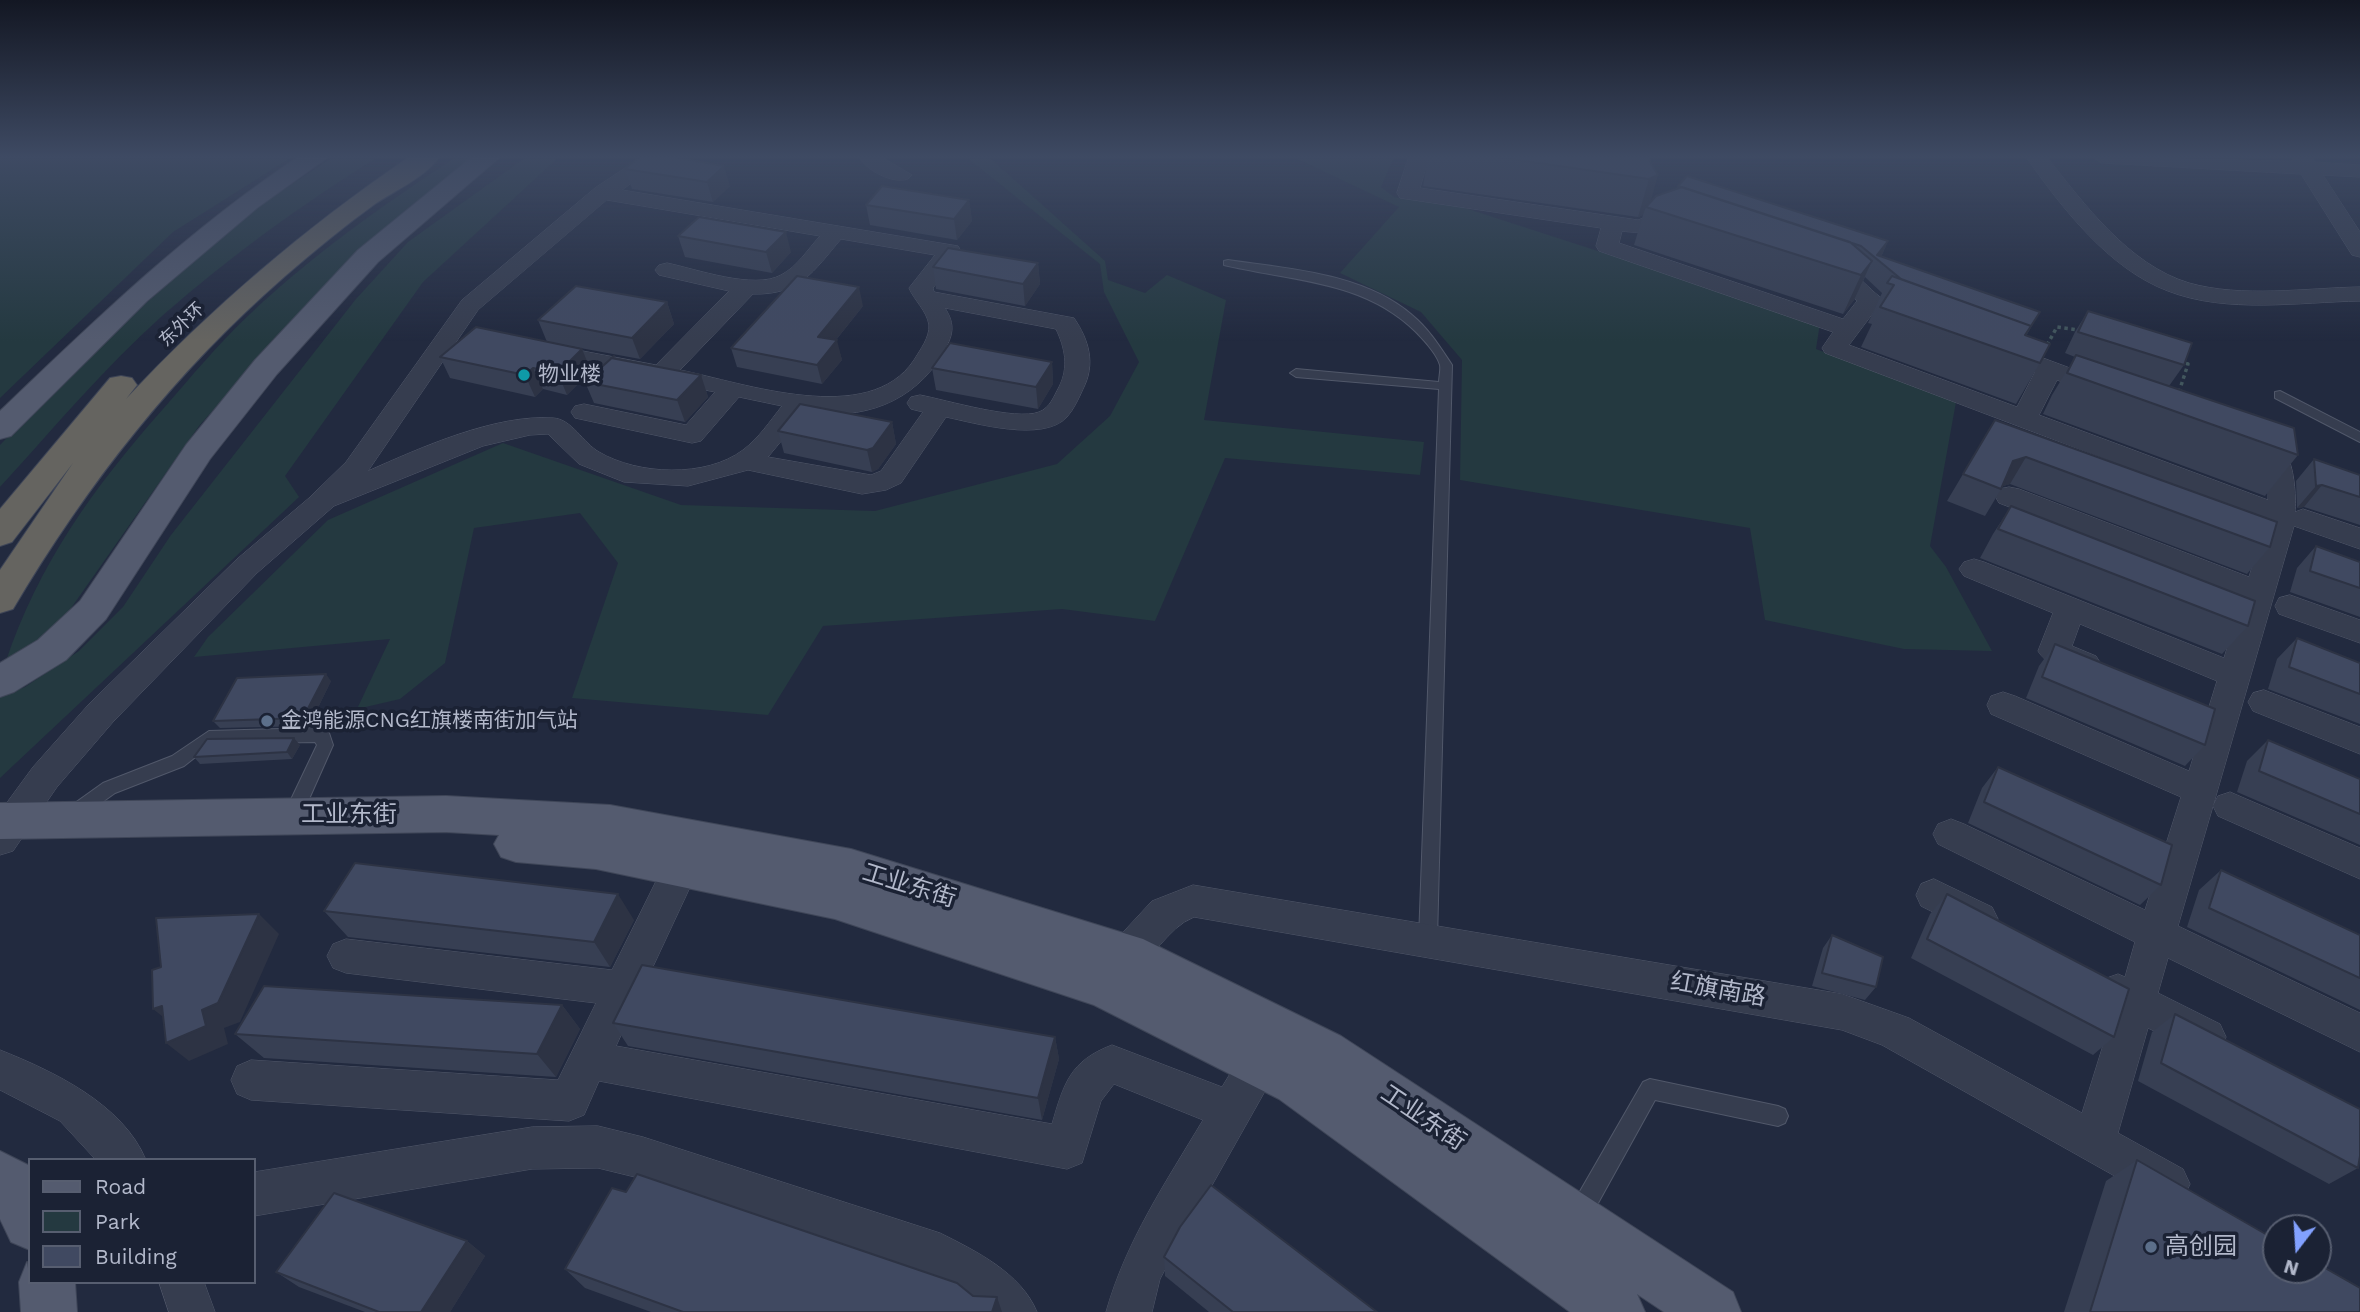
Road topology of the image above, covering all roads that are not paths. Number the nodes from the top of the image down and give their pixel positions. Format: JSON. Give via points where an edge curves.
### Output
{"nodes":[{"id":1,"x":229,"y":218,"type":"edge"},
{"id":2,"x":313,"y":218,"type":"edge"},
{"id":3,"x":338,"y":218,"type":"edge"},
{"id":4,"x":414,"y":218,"type":"edge"},
{"id":5,"x":573,"y":218,"type":"edge"},
{"id":6,"x":753,"y":218,"type":"edge"},
{"id":7,"x":1580,"y":218,"type":"edge"},
{"id":8,"x":1661,"y":218,"type":"edge"},
{"id":9,"x":2086,"y":218,"type":"edge"},
{"id":10,"x":2340,"y":218,"type":"edge"},
{"id":11,"x":1613,"y":223,"type":"junction"},
{"id":12,"x":835,"y":232,"type":"junction"},
{"id":13,"x":2360,"y":250,"type":"edge"},
{"id":14,"x":1800,"y":259,"type":"edge"},
{"id":15,"x":1228,"y":263,"type":"dead end"},
{"id":16,"x":667,"y":270,"type":"dead end"},
{"id":17,"x":747,"y":286,"type":"junction"},
{"id":18,"x":2360,"y":294,"type":"edge"},
{"id":19,"x":924,"y":297,"type":"junction"},
{"id":20,"x":1870,"y":300,"type":"junction"},
{"id":21,"x":1848,"y":329,"type":"junction"},
{"id":22,"x":534,"y":349,"type":"edge"},
{"id":23,"x":2043,"y":367,"type":"junction"},
{"id":24,"x":1296,"y":373,"type":"dead end"},
{"id":25,"x":662,"y":374,"type":"junction"},
{"id":26,"x":1445,"y":386,"type":"junction"},
{"id":27,"x":596,"y":387,"type":"junction"},
{"id":28,"x":733,"y":388,"type":"junction"},
{"id":29,"x":2280,"y":395,"type":"dead end"},
{"id":30,"x":888,"y":397,"type":"junction"},
{"id":31,"x":800,"y":401,"type":"junction"},
{"id":32,"x":939,"y":407,"type":"junction"},
{"id":33,"x":2172,"y":411,"type":"edge"},
{"id":34,"x":2023,"y":421,"type":"junction"},
{"id":35,"x":554,"y":426,"type":"junction"},
{"id":36,"x":0,"y":429,"type":"edge"},
{"id":37,"x":2235,"y":431,"type":"edge"},
{"id":38,"x":2360,"y":438,"type":"edge"},
{"id":39,"x":745,"y":461,"type":"junction"},
{"id":40,"x":2009,"y":496,"type":"edge"},
{"id":41,"x":319,"y":505,"type":"junction"},
{"id":42,"x":2292,"y":517,"type":"junction"},
{"id":43,"x":0,"y":534,"type":"edge"},
{"id":44,"x":2360,"y":539,"type":"edge"},
{"id":45,"x":1975,"y":569,"type":"dead end"},
{"id":46,"x":2259,"y":592,"type":"junction"},
{"id":47,"x":0,"y":600,"type":"edge"},
{"id":48,"x":2290,"y":606,"type":"dead end"},
{"id":49,"x":2070,"y":609,"type":"junction"},
{"id":50,"x":2360,"y":632,"type":"edge"},
{"id":51,"x":2234,"y":675,"type":"junction"},
{"id":52,"x":2118,"y":678,"type":"edge"},
{"id":53,"x":0,"y":682,"type":"edge"},
{"id":54,"x":2263,"y":702,"type":"dead end"},
{"id":55,"x":2003,"y":705,"type":"dead end"},
{"id":56,"x":2360,"y":741,"type":"edge"},
{"id":57,"x":2199,"y":790,"type":"junction"},
{"id":58,"x":2230,"y":806,"type":"dead end"},
{"id":59,"x":302,"y":816,"type":"junction"},
{"id":60,"x":65,"y":817,"type":"junction"},
{"id":61,"x":3,"y":831,"type":"edge"},
{"id":62,"x":1951,"y":834,"type":"dead end"},
{"id":63,"x":2360,"y":864,"type":"edge"},
{"id":64,"x":681,"y":868,"type":"junction"},
{"id":65,"x":1934,"y":895,"type":"dead end"},
{"id":66,"x":2005,"y":933,"type":"edge"},
{"id":67,"x":2156,"y":933,"type":"junction"},
{"id":68,"x":1428,"y":939,"type":"junction"},
{"id":69,"x":1127,"y":954,"type":"junction"},
{"id":70,"x":346,"y":956,"type":"dead end"},
{"id":71,"x":2089,"y":976,"type":"edge"},
{"id":72,"x":623,"y":989,"type":"junction"},
{"id":73,"x":2136,"y":1001,"type":"junction"},
{"id":74,"x":2360,"y":1033,"type":"edge"},
{"id":75,"x":2235,"y":1052,"type":"edge"},
{"id":76,"x":589,"y":1060,"type":"junction"},
{"id":77,"x":1259,"y":1063,"type":"junction"},
{"id":78,"x":0,"y":1069,"type":"edge"},
{"id":79,"x":251,"y":1080,"type":"dead end"},
{"id":80,"x":1232,"y":1111,"type":"junction"},
{"id":81,"x":1778,"y":1116,"type":"dead end"},
{"id":82,"x":2094,"y":1143,"type":"junction"},
{"id":83,"x":123,"y":1158,"type":"edge"},
{"id":84,"x":0,"y":1177,"type":"edge"},
{"id":85,"x":256,"y":1194,"type":"edge"},
{"id":86,"x":2203,"y":1204,"type":"edge"},
{"id":87,"x":28,"y":1219,"type":"edge"},
{"id":88,"x":1576,"y":1220,"type":"junction"},
{"id":89,"x":47,"y":1284,"type":"edge"},
{"id":90,"x":182,"y":1284,"type":"edge"},
{"id":91,"x":50,"y":1312,"type":"edge"},
{"id":92,"x":192,"y":1312,"type":"edge"},
{"id":93,"x":1014,"y":1312,"type":"edge"},
{"id":94,"x":1129,"y":1312,"type":"edge"},
{"id":95,"x":1617,"y":1312,"type":"edge"},
{"id":96,"x":1713,"y":1312,"type":"edge"}],
"edges":[{"from":1,"to":36,"type":"main road","via":[[137,295]]},
{"from":2,"to":43,"type":"highway","name":"东外环","via":[[262,253],[114,392]]},
{"from":3,"to":47,"type":"highway","via":[[224,317],[128,415],[64,500]]},
{"from":4,"to":53,"type":"main road","via":[[368,256],[266,367],[198,452],[93,610],[52,649]]},
{"from":5,"to":41,"type":"street","via":[[470,305],[356,468]]},
{"from":6,"to":12,"type":"street"},
{"from":7,"to":11,"type":"street"},
{"from":8,"to":11,"type":"street","via":[[1640,227]]},
{"from":9,"to":18,"type":"street","via":[[2147,273],[2180,288],[2219,294]]},
{"from":10,"to":13,"type":"street"},
{"from":11,"to":21,"type":"street","via":[[1607,246]]},
{"from":12,"to":17,"type":"street","via":[[789,281],[765,288]]},
{"from":12,"to":19,"type":"street","via":[[950,251],[921,288]]},
{"from":14,"to":20,"type":"street","via":[[1855,281]]},
{"from":15,"to":26,"type":"lane","via":[[1335,282],[1399,312],[1423,332],[1446,365]]},
{"from":16,"to":17,"type":"street"},
{"from":17,"to":25,"type":"street"},
{"from":19,"to":30,"type":"street","via":[[941,324],[940,335],[920,372]]},
{"from":19,"to":32,"type":"street","via":[[1065,323],[1079,367],[1056,414],[1037,422]]},
{"from":20,"to":21,"type":"street"},
{"from":20,"to":23,"type":"street"},
{"from":21,"to":34,"type":"street","via":[[1833,348],[2005,410]]},
{"from":22,"to":27,"type":"street"},
{"from":23,"to":33,"type":"street"},
{"from":23,"to":34,"type":"street"},
{"from":24,"to":26,"type":"lane"},
{"from":25,"to":27,"type":"street"},
{"from":25,"to":28,"type":"street"},
{"from":26,"to":68,"type":"lane"},
{"from":27,"to":28,"type":"street","via":[[692,435]]},
{"from":27,"to":35,"type":"street"},
{"from":28,"to":31,"type":"street"},
{"from":29,"to":38,"type":"lane"},
{"from":30,"to":31,"type":"street","via":[[838,405]]},
{"from":30,"to":32,"type":"street"},
{"from":31,"to":39,"type":"street"},
{"from":32,"to":39,"type":"street","via":[[891,477],[876,484]]},
{"from":34,"to":42,"type":"street"},
{"from":35,"to":39,"type":"street","via":[[592,460],[630,473],[687,478]]},
{"from":35,"to":41,"type":"street","via":[[508,428]]},
{"from":37,"to":42,"type":"street","via":[[2261,442],[2274,454]]},
{"from":40,"to":46,"type":"street"},
{"from":41,"to":61,"type":"street","via":[[247,566],[101,713]]},
{"from":42,"to":44,"type":"street"},
{"from":42,"to":46,"type":"street"},
{"from":45,"to":49,"type":"street"},
{"from":46,"to":51,"type":"street"},
{"from":48,"to":50,"type":"street"},
{"from":49,"to":51,"type":"street"},
{"from":49,"to":52,"type":"street","via":[[2054,651]]},
{"from":51,"to":57,"type":"street","via":[[2207,716]]},
{"from":54,"to":56,"type":"street"},
{"from":55,"to":57,"type":"street"},
{"from":57,"to":67,"type":"street"},
{"from":58,"to":63,"type":"street"},
{"from":59,"to":60,"type":"main road","name":"工业东街"},
{"from":59,"to":60,"type":"lane","via":[[295,810],[297,800],[325,746],[316,734],[209,738],[178,761],[109,788]]},
{"from":59,"to":69,"type":"main road","name":"工业东街","via":[[446,814],[610,823],[851,868]]},
{"from":60,"to":61,"type":"main road","name":"工业东街"},
{"from":61,"to":64,"type":"main road","name":"工业东街","via":[[434,836],[596,851]]},
{"from":62,"to":67,"type":"street"},
{"from":64,"to":72,"type":"street"},
{"from":64,"to":77,"type":"main road","name":"工业东街","via":[[835,899],[1106,987]]},
{"from":65,"to":66,"type":"street"},
{"from":67,"to":73,"type":"street"},
{"from":67,"to":74,"type":"street"},
{"from":68,"to":69,"type":"street","name":"红旗南路","via":[[1193,901],[1165,912]]},
{"from":68,"to":82,"type":"street","name":"红旗南路","via":[[1842,1012],[1895,1031]]},
{"from":69,"to":88,"type":"main road","name":"工业东街","via":[[1324,1052]]},
{"from":70,"to":72,"type":"street"},
{"from":71,"to":73,"type":"street"},
{"from":72,"to":76,"type":"street"},
{"from":73,"to":75,"type":"street"},
{"from":73,"to":82,"type":"street"},
{"from":76,"to":79,"type":"street","via":[[569,1101]]},
{"from":76,"to":80,"type":"street","via":[[1067,1148],[1092,1077],[1112,1064]]},
{"from":77,"to":80,"type":"street"},
{"from":77,"to":95,"type":"main road","name":"工业东街","via":[[1297,1082]]},
{"from":78,"to":83,"type":"street","via":[[75,1107]]},
{"from":80,"to":94,"type":"street","via":[[1139,1275]]},
{"from":81,"to":88,"type":"lane","via":[[1650,1089]]},
{"from":82,"to":86,"type":"street","name":"红旗南路"},
{"from":84,"to":87,"type":"main road","via":[[10,1184]]},
{"from":85,"to":93,"type":"street","via":[[533,1148],[598,1147],[924,1249],[967,1270]]},
{"from":88,"to":96,"type":"main road","name":"工业东街"},
{"from":89,"to":91,"type":"main road"},
{"from":90,"to":92,"type":"street"}]}
